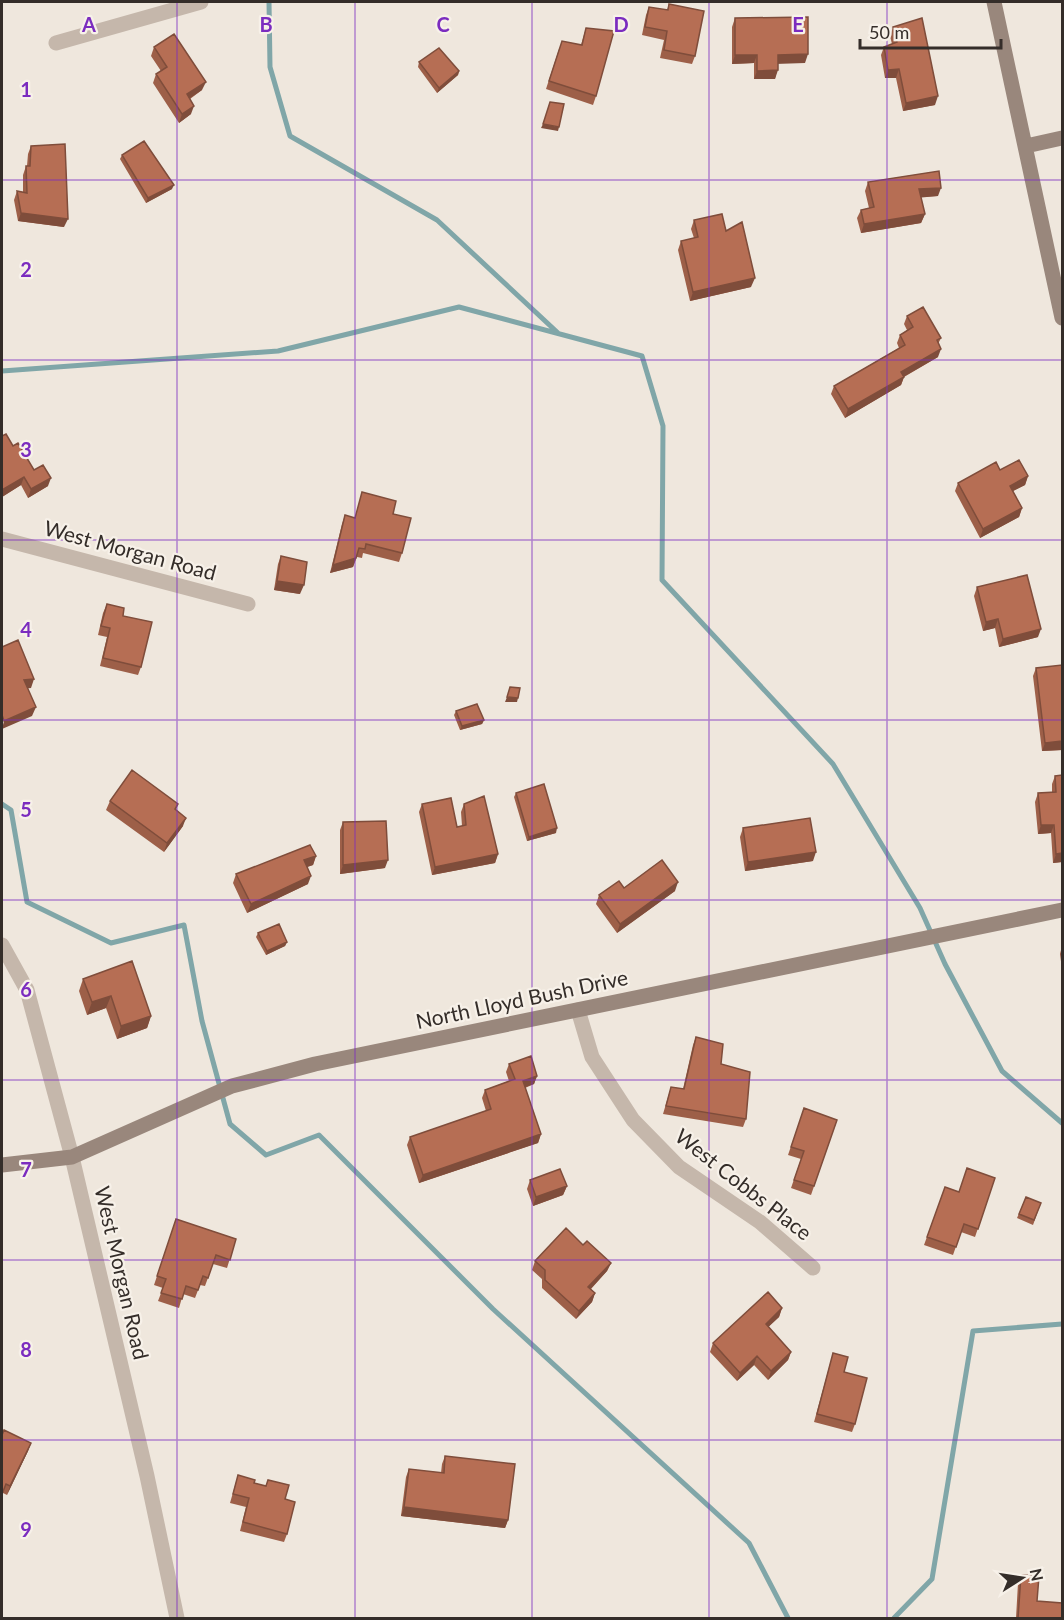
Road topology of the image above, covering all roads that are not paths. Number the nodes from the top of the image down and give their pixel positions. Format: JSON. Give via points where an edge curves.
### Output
{"nodes":[{"id":1,"x":201,"y":2,"type":"edge"},
{"id":2,"x":994,"y":2,"type":"edge"},
{"id":3,"x":56,"y":43,"type":"dead end"},
{"id":4,"x":1062,"y":138,"type":"edge"},
{"id":5,"x":1026,"y":146,"type":"junction"},
{"id":6,"x":1062,"y":318,"type":"edge"},
{"id":7,"x":2,"y":539,"type":"edge"},
{"id":8,"x":248,"y":604,"type":"dead end"},
{"id":9,"x":1062,"y":910,"type":"edge"},
{"id":10,"x":2,"y":945,"type":"edge"},
{"id":11,"x":578,"y":1010,"type":"junction"},
{"id":12,"x":72,"y":1157,"type":"junction"},
{"id":13,"x":2,"y":1165,"type":"edge"},
{"id":14,"x":813,"y":1268,"type":"dead end"},
{"id":15,"x":177,"y":1618,"type":"edge"}],
"edges":[{"from":1,"to":3,"type":"street"},
{"from":2,"to":5,"type":"street"},
{"from":4,"to":5,"type":"street"},
{"from":5,"to":6,"type":"street"},
{"from":7,"to":8,"type":"street","name":"West Morgan Road"},
{"from":9,"to":11,"type":"street","name":"North Lloyd Bush Drive"},
{"from":10,"to":12,"type":"street","name":"West Morgan Road","via":[[27,990]]},
{"from":11,"to":12,"type":"street","name":"North Lloyd Bush Drive","via":[[269,1075],[201,1098]]},
{"from":11,"to":14,"type":"street","name":"West Cobbs Place","via":[[591,1057],[633,1120],[679,1167],[760,1222]]},
{"from":12,"to":13,"type":"street","name":"North Lloyd Bush Drive"},
{"from":12,"to":15,"type":"street","name":"West Morgan Road"}]}
